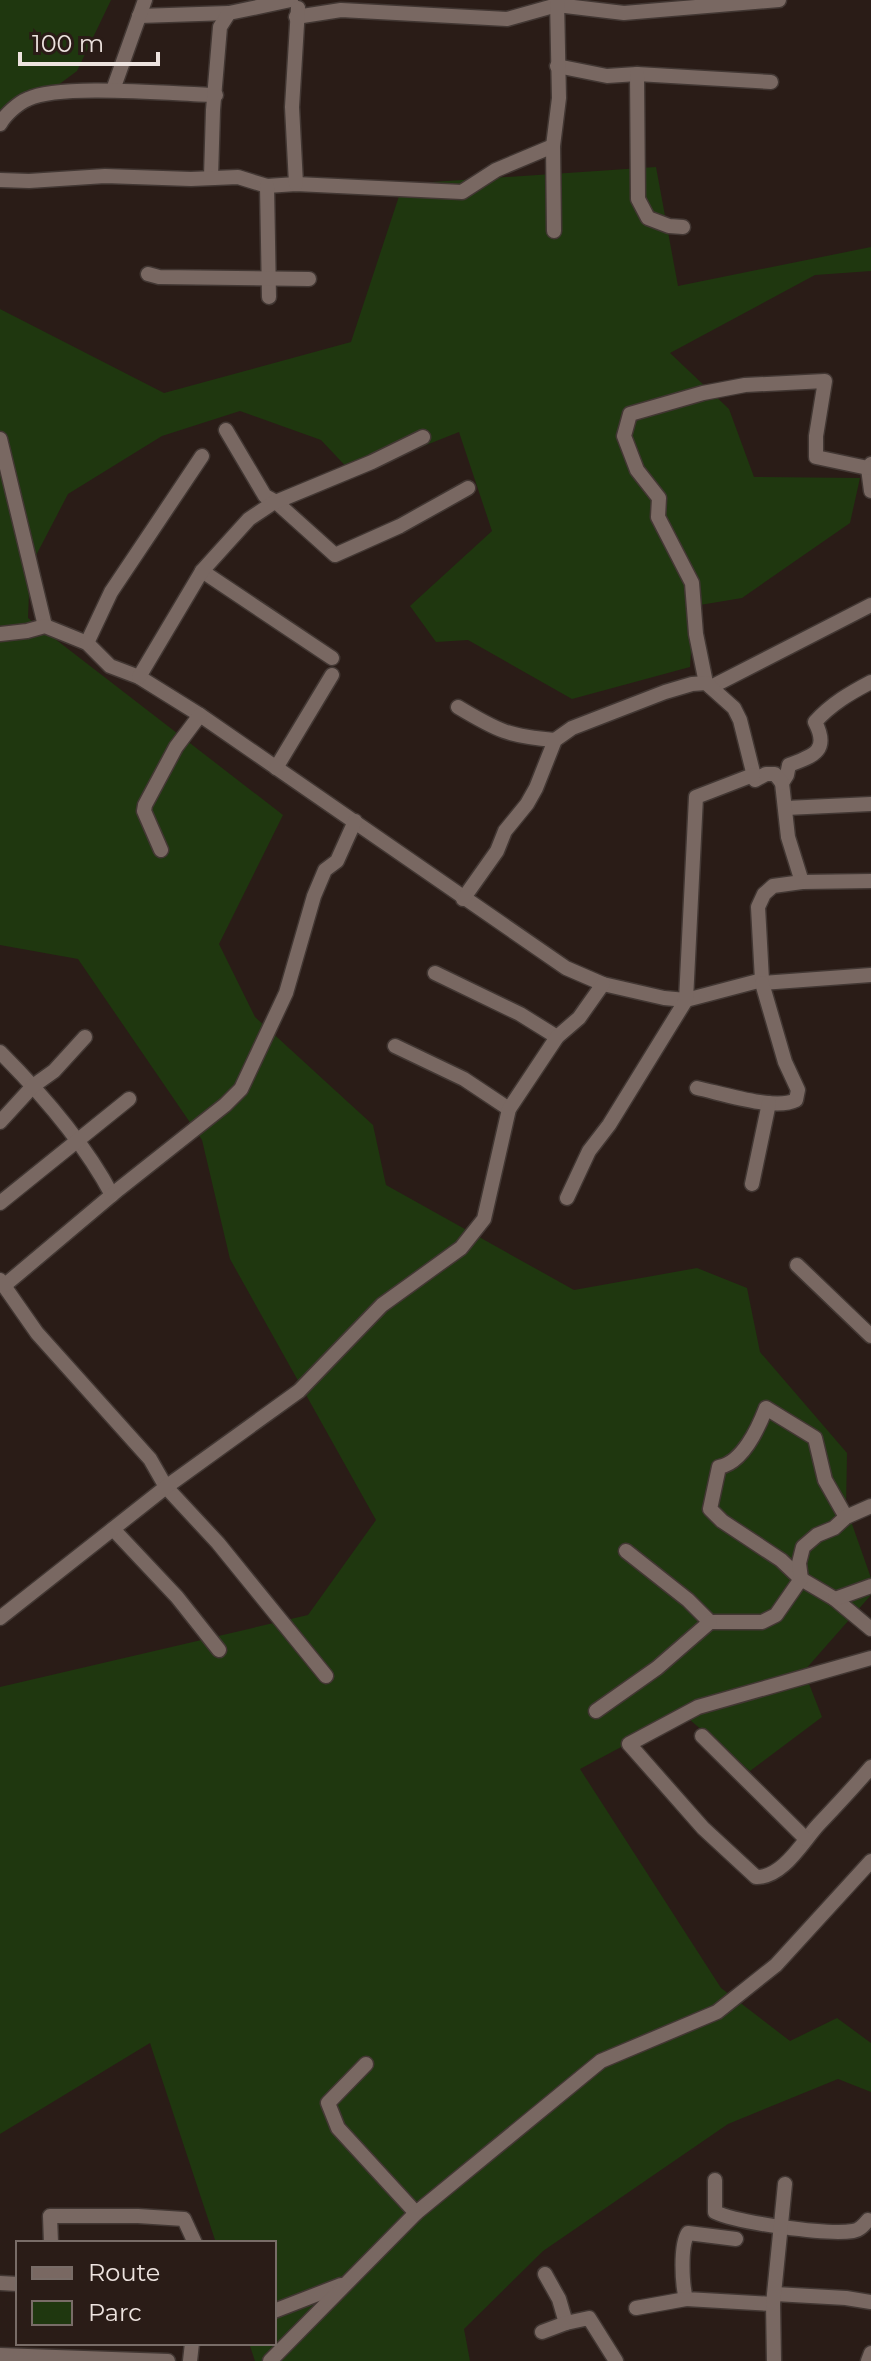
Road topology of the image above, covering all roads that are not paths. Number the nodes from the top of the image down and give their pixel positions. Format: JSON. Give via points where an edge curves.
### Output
{"nodes":[{"id":1,"x":145,"y":0,"type":"edge"},
{"id":2,"x":291,"y":0,"type":"edge"},
{"id":3,"x":300,"y":0,"type":"edge"},
{"id":4,"x":779,"y":0,"type":"edge"},
{"id":5,"x":557,"y":2,"type":"edge"},
{"id":6,"x":229,"y":13,"type":"junction"},
{"id":7,"x":139,"y":16,"type":"junction"},
{"id":8,"x":296,"y":17,"type":"junction"},
{"id":9,"x":557,"y":66,"type":"junction"},
{"id":10,"x":637,"y":74,"type":"junction"},
{"id":11,"x":771,"y":82,"type":"dead end"},
{"id":12,"x":114,"y":87,"type":"dead end"},
{"id":13,"x":216,"y":95,"type":"junction"},
{"id":14,"x":0,"y":124,"type":"edge"},
{"id":15,"x":553,"y":146,"type":"junction"},
{"id":16,"x":211,"y":177,"type":"junction"},
{"id":17,"x":0,"y":180,"type":"edge"},
{"id":18,"x":296,"y":184,"type":"junction"},
{"id":19,"x":267,"y":186,"type":"junction"},
{"id":20,"x":683,"y":227,"type":"dead end"},
{"id":21,"x":554,"y":231,"type":"dead end"},
{"id":22,"x":148,"y":274,"type":"dead end"},
{"id":23,"x":267,"y":277,"type":"junction"},
{"id":24,"x":309,"y":279,"type":"dead end"},
{"id":25,"x":269,"y":297,"type":"dead end"},
{"id":26,"x":226,"y":430,"type":"dead end"},
{"id":27,"x":423,"y":437,"type":"dead end"},
{"id":28,"x":0,"y":439,"type":"edge"},
{"id":29,"x":202,"y":456,"type":"dead end"},
{"id":30,"x":870,"y":466,"type":"edge"},
{"id":31,"x":468,"y":488,"type":"dead end"},
{"id":32,"x":871,"y":491,"type":"edge"},
{"id":33,"x":276,"y":502,"type":"junction"},
{"id":34,"x":202,"y":571,"type":"junction"},
{"id":35,"x":871,"y":605,"type":"edge"},
{"id":36,"x":45,"y":626,"type":"junction"},
{"id":37,"x":0,"y":634,"type":"edge"},
{"id":38,"x":87,"y":643,"type":"junction"},
{"id":39,"x":332,"y":658,"type":"dead end"},
{"id":40,"x":332,"y":675,"type":"dead end"},
{"id":41,"x":139,"y":677,"type":"junction"},
{"id":42,"x":871,"y":682,"type":"edge"},
{"id":43,"x":708,"y":685,"type":"junction"},
{"id":44,"x":458,"y":707,"type":"dead end"},
{"id":45,"x":200,"y":715,"type":"junction"},
{"id":46,"x":555,"y":740,"type":"junction"},
{"id":47,"x":276,"y":768,"type":"junction"},
{"id":48,"x":753,"y":775,"type":"junction"},
{"id":49,"x":782,"y":783,"type":"junction"},
{"id":50,"x":871,"y":804,"type":"edge"},
{"id":51,"x":786,"y":808,"type":"junction"},
{"id":52,"x":355,"y":821,"type":"junction"},
{"id":53,"x":161,"y":850,"type":"dead end"},
{"id":54,"x":871,"y":881,"type":"edge"},
{"id":55,"x":802,"y":882,"type":"junction"},
{"id":56,"x":463,"y":899,"type":"junction"},
{"id":57,"x":435,"y":973,"type":"dead end"},
{"id":58,"x":871,"y":975,"type":"edge"},
{"id":59,"x":762,"y":982,"type":"junction"},
{"id":60,"x":603,"y":984,"type":"junction"},
{"id":61,"x":686,"y":1000,"type":"junction"},
{"id":62,"x":85,"y":1037,"type":"dead end"},
{"id":63,"x":557,"y":1037,"type":"junction"},
{"id":64,"x":395,"y":1046,"type":"dead end"},
{"id":65,"x":0,"y":1052,"type":"edge"},
{"id":66,"x":33,"y":1086,"type":"junction"},
{"id":67,"x":697,"y":1088,"type":"dead end"},
{"id":68,"x":129,"y":1099,"type":"dead end"},
{"id":69,"x":769,"y":1103,"type":"junction"},
{"id":70,"x":509,"y":1109,"type":"junction"},
{"id":71,"x":0,"y":1122,"type":"edge"},
{"id":72,"x":77,"y":1142,"type":"junction"},
{"id":73,"x":752,"y":1184,"type":"dead end"},
{"id":74,"x":112,"y":1195,"type":"junction"},
{"id":75,"x":567,"y":1198,"type":"dead end"},
{"id":76,"x":0,"y":1203,"type":"edge"},
{"id":77,"x":797,"y":1265,"type":"dead end"},
{"id":78,"x":2,"y":1283,"type":"edge"},
{"id":79,"x":871,"y":1336,"type":"edge"},
{"id":80,"x":166,"y":1487,"type":"junction"},
{"id":81,"x":871,"y":1506,"type":"edge"},
{"id":82,"x":846,"y":1517,"type":"junction"},
{"id":83,"x":113,"y":1529,"type":"junction"},
{"id":84,"x":626,"y":1551,"type":"dead end"},
{"id":85,"x":801,"y":1579,"type":"junction"},
{"id":86,"x":871,"y":1586,"type":"edge"},
{"id":87,"x":835,"y":1599,"type":"junction"},
{"id":88,"x":0,"y":1618,"type":"edge"},
{"id":89,"x":710,"y":1622,"type":"junction"},
{"id":90,"x":871,"y":1629,"type":"edge"},
{"id":91,"x":219,"y":1650,"type":"dead end"},
{"id":92,"x":871,"y":1658,"type":"edge"},
{"id":93,"x":326,"y":1676,"type":"dead end"},
{"id":94,"x":596,"y":1711,"type":"dead end"},
{"id":95,"x":702,"y":1736,"type":"dead end"},
{"id":96,"x":871,"y":1767,"type":"edge"},
{"id":97,"x":806,"y":1839,"type":"junction"},
{"id":98,"x":871,"y":1861,"type":"edge"},
{"id":99,"x":366,"y":2064,"type":"dead end"},
{"id":100,"x":715,"y":2180,"type":"dead end"},
{"id":101,"x":785,"y":2184,"type":"dead end"},
{"id":102,"x":416,"y":2213,"type":"junction"},
{"id":103,"x":868,"y":2220,"type":"dead end"},
{"id":104,"x":781,"y":2226,"type":"junction"},
{"id":105,"x":736,"y":2239,"type":"dead end"},
{"id":106,"x":51,"y":2241,"type":"edge"},
{"id":107,"x":194,"y":2241,"type":"edge"},
{"id":108,"x":545,"y":2274,"type":"dead end"},
{"id":109,"x":347,"y":2282,"type":"junction"},
{"id":110,"x":686,"y":2299,"type":"junction"},
{"id":111,"x":774,"y":2299,"type":"junction"},
{"id":112,"x":871,"y":2302,"type":"edge"},
{"id":113,"x":636,"y":2308,"type":"dead end"},
{"id":114,"x":276,"y":2310,"type":"edge"},
{"id":115,"x":566,"y":2323,"type":"junction"},
{"id":116,"x":542,"y":2332,"type":"dead end"},
{"id":117,"x":48,"y":2353,"type":"edge"},
{"id":118,"x":871,"y":2353,"type":"edge"},
{"id":119,"x":0,"y":2355,"type":"edge"},
{"id":120,"x":168,"y":2361,"type":"edge"},
{"id":121,"x":270,"y":2361,"type":"edge"},
{"id":122,"x":616,"y":2361,"type":"edge"},
{"id":123,"x":774,"y":2361,"type":"edge"},
{"id":124,"x":868,"y":2361,"type":"edge"}],
"edges":[{"from":1,"to":7,"type":"street"},
{"from":2,"to":6,"type":"street"},
{"from":3,"to":8,"type":"street"},
{"from":4,"to":5,"type":"street","via":[[624,13]]},
{"from":5,"to":8,"type":"street","via":[[507,19],[341,10]]},
{"from":5,"to":9,"type":"street"},
{"from":6,"to":7,"type":"street"},
{"from":6,"to":13,"type":"street","via":[[220,27]]},
{"from":7,"to":12,"type":"street"},
{"from":8,"to":18,"type":"street"},
{"from":9,"to":10,"type":"street","via":[[607,76]]},
{"from":9,"to":15,"type":"street"},
{"from":10,"to":11,"type":"street"},
{"from":10,"to":20,"type":"street","via":[[638,199],[648,218]]},
{"from":13,"to":14,"type":"street","via":[[70,91],[28,98]]},
{"from":13,"to":16,"type":"street"},
{"from":15,"to":18,"type":"street","via":[[496,170],[462,192]]},
{"from":15,"to":21,"type":"street"},
{"from":16,"to":17,"type":"street"},
{"from":16,"to":19,"type":"street","via":[[238,177]]},
{"from":18,"to":19,"type":"street"},
{"from":19,"to":23,"type":"street"},
{"from":22,"to":23,"type":"street"},
{"from":23,"to":24,"type":"street"},
{"from":23,"to":25,"type":"street"},
{"from":26,"to":33,"type":"street","via":[[265,496]]},
{"from":27,"to":33,"type":"street"},
{"from":28,"to":36,"type":"street"},
{"from":29,"to":38,"type":"street","via":[[111,592]]},
{"from":30,"to":32,"type":"street"},
{"from":30,"to":43,"type":"street","via":[[816,457],[825,381],[745,385],[630,414],[624,436],[637,470],[659,498],[658,517],[692,583]]},
{"from":31,"to":33,"type":"street","via":[[335,555]]},
{"from":33,"to":34,"type":"street","via":[[249,519]]},
{"from":34,"to":39,"type":"street"},
{"from":34,"to":41,"type":"street"},
{"from":35,"to":43,"type":"street"},
{"from":36,"to":37,"type":"street"},
{"from":36,"to":38,"type":"street"},
{"from":38,"to":41,"type":"street","via":[[110,666]]},
{"from":40,"to":47,"type":"street"},
{"from":41,"to":45,"type":"street"},
{"from":42,"to":49,"type":"street","via":[[815,722],[821,734],[816,754],[789,765]]},
{"from":43,"to":46,"type":"street","via":[[692,684],[639,702]]},
{"from":43,"to":48,"type":"street","via":[[734,708]]},
{"from":44,"to":46,"type":"street","via":[[498,731]]},
{"from":45,"to":47,"type":"street"},
{"from":45,"to":53,"type":"street","via":[[145,805]]},
{"from":46,"to":56,"type":"street","via":[[527,804]]},
{"from":47,"to":52,"type":"street"},
{"from":48,"to":49,"type":"street","via":[[755,780],[775,774]]},
{"from":48,"to":61,"type":"street","via":[[696,797]]},
{"from":49,"to":51,"type":"street"},
{"from":50,"to":51,"type":"street"},
{"from":51,"to":55,"type":"street","via":[[788,837]]},
{"from":52,"to":56,"type":"street"},
{"from":52,"to":74,"type":"street","via":[[337,861],[325,870],[286,993],[241,1089]]},
{"from":54,"to":55,"type":"street"},
{"from":55,"to":59,"type":"street","via":[[773,886],[758,907]]},
{"from":56,"to":60,"type":"street","via":[[545,955]]},
{"from":57,"to":63,"type":"street"},
{"from":58,"to":59,"type":"street"},
{"from":59,"to":61,"type":"street"},
{"from":59,"to":69,"type":"street","via":[[798,1090],[790,1104]]},
{"from":60,"to":61,"type":"street"},
{"from":60,"to":63,"type":"street","via":[[579,1018]]},
{"from":61,"to":75,"type":"street","via":[[589,1151]]},
{"from":62,"to":66,"type":"street"},
{"from":63,"to":70,"type":"street"},
{"from":64,"to":70,"type":"street","via":[[464,1079]]},
{"from":65,"to":66,"type":"street"},
{"from":66,"to":71,"type":"street"},
{"from":66,"to":72,"type":"street"},
{"from":67,"to":69,"type":"street"},
{"from":68,"to":72,"type":"street"},
{"from":69,"to":73,"type":"street"},
{"from":70,"to":80,"type":"street","via":[[484,1219],[461,1248],[382,1305],[299,1391]]},
{"from":72,"to":74,"type":"street"},
{"from":72,"to":76,"type":"street"},
{"from":74,"to":78,"type":"street"},
{"from":77,"to":79,"type":"street"},
{"from":78,"to":80,"type":"street","via":[[37,1333],[150,1459]]},
{"from":80,"to":83,"type":"street"},
{"from":80,"to":93,"type":"street"},
{"from":81,"to":82,"type":"street"},
{"from":82,"to":85,"type":"street","via":[[803,1547]]},
{"from":82,"to":85,"type":"street","via":[[825,1480],[815,1438],[766,1408],[743,1449],[719,1467],[710,1509]]},
{"from":83,"to":88,"type":"street"},
{"from":83,"to":91,"type":"street"},
{"from":84,"to":89,"type":"street"},
{"from":85,"to":87,"type":"street"},
{"from":85,"to":89,"type":"street","via":[[781,1611],[762,1622]]},
{"from":86,"to":87,"type":"street"},
{"from":87,"to":90,"type":"street"},
{"from":89,"to":94,"type":"street"},
{"from":92,"to":97,"type":"street","via":[[698,1707],[629,1744],[703,1828],[756,1877],[772,1873]]},
{"from":95,"to":97,"type":"street"},
{"from":96,"to":97,"type":"street"},
{"from":98,"to":102,"type":"street","via":[[776,1965],[717,2012],[601,2061]]},
{"from":99,"to":102,"type":"street","via":[[328,2103],[338,2128]]},
{"from":100,"to":104,"type":"street","via":[[715,2212]]},
{"from":101,"to":104,"type":"street"},
{"from":102,"to":109,"type":"street"},
{"from":103,"to":104,"type":"street","via":[[854,2231]]},
{"from":104,"to":111,"type":"street"},
{"from":105,"to":110,"type":"street","via":[[688,2233]]},
{"from":106,"to":107,"type":"street","via":[[50,2216],[184,2219]]},
{"from":108,"to":115,"type":"street"},
{"from":109,"to":114,"type":"street"},
{"from":109,"to":121,"type":"street"},
{"from":110,"to":111,"type":"street"},
{"from":110,"to":113,"type":"street"},
{"from":111,"to":112,"type":"street"},
{"from":111,"to":123,"type":"street"},
{"from":115,"to":116,"type":"street"},
{"from":115,"to":122,"type":"street","via":[[589,2318]]},
{"from":117,"to":119,"type":"street"},
{"from":117,"to":120,"type":"street"},
{"from":118,"to":124,"type":"street"}]}
